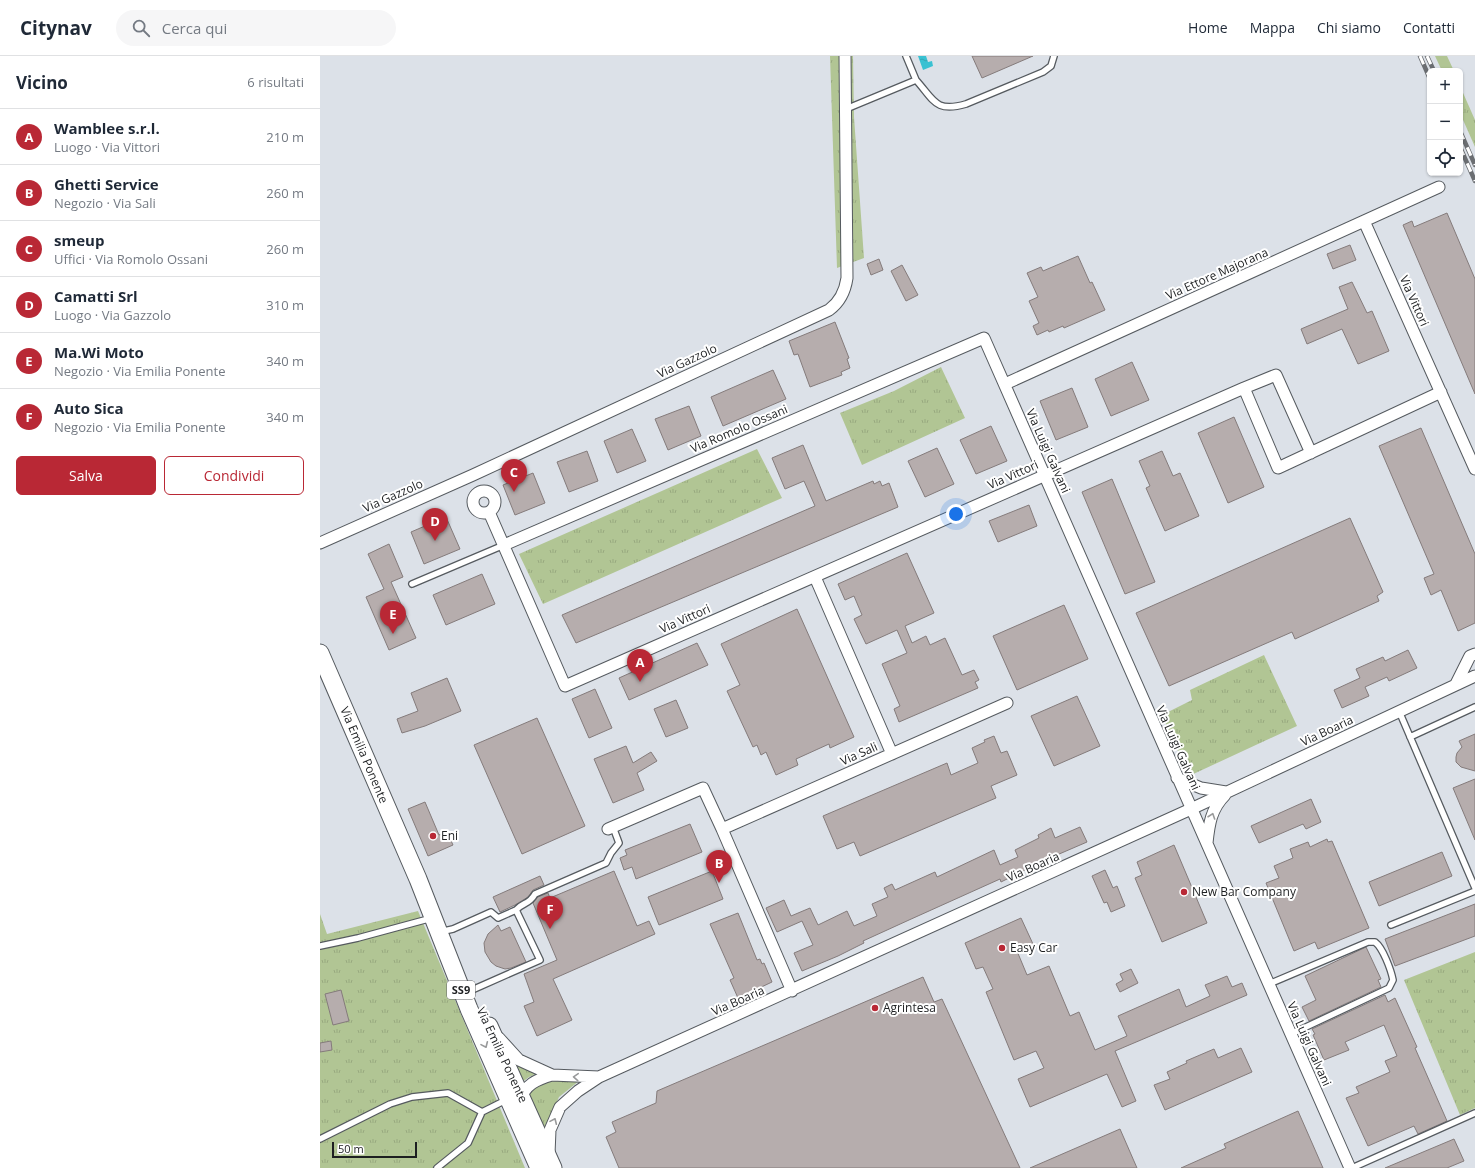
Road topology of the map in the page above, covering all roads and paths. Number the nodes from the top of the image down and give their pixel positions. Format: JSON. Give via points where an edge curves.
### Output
{"nodes":[{"id":1,"x":845,"y":56,"type":"edge"},
{"id":2,"x":906,"y":56,"type":"edge"},
{"id":3,"x":1054,"y":56,"type":"edge"},
{"id":4,"x":916,"y":80,"type":"junction"},
{"id":5,"x":845,"y":109,"type":"junction"},
{"id":6,"x":1439,"y":187,"type":"dead end"},
{"id":7,"x":1364,"y":221,"type":"junction"},
{"id":8,"x":984,"y":338,"type":"joint"},
{"id":9,"x":1005,"y":384,"type":"junction"},
{"id":10,"x":1244,"y":388,"type":"junction"},
{"id":11,"x":1441,"y":392,"type":"junction"},
{"id":12,"x":1311,"y":453,"type":"junction"},
{"id":13,"x":1475,"y":469,"type":"edge"},
{"id":14,"x":473,"y":475,"type":"junction"},
{"id":15,"x":1044,"y":475,"type":"junction"},
{"id":16,"x":481,"y":492,"type":"junction"},
{"id":17,"x":489,"y":512,"type":"junction"},
{"id":18,"x":320,"y":543,"type":"edge"},
{"id":19,"x":504,"y":545,"type":"junction"},
{"id":20,"x":815,"y":577,"type":"junction"},
{"id":21,"x":412,"y":584,"type":"dead end"},
{"id":22,"x":320,"y":654,"type":"edge"},
{"id":23,"x":1475,"y":654,"type":"edge"},
{"id":24,"x":1475,"y":676,"type":"edge"},
{"id":25,"x":1456,"y":684,"type":"junction"},
{"id":26,"x":1007,"y":703,"type":"dead end"},
{"id":27,"x":1475,"y":707,"type":"edge"},
{"id":28,"x":1399,"y":711,"type":"junction"},
{"id":29,"x":1410,"y":737,"type":"junction"},
{"id":30,"x":892,"y":754,"type":"junction"},
{"id":31,"x":1177,"y":778,"type":"junction"},
{"id":32,"x":1228,"y":792,"type":"junction"},
{"id":33,"x":1191,"y":809,"type":"junction"},
{"id":34,"x":611,"y":828,"type":"joint"},
{"id":35,"x":722,"y":829,"type":"junction"},
{"id":36,"x":1206,"y":844,"type":"junction"},
{"id":37,"x":418,"y":879,"type":"junction"},
{"id":38,"x":1475,"y":890,"type":"edge"},
{"id":39,"x":516,"y":910,"type":"junction"},
{"id":40,"x":433,"y":918,"type":"junction"},
{"id":41,"x":1392,"y":925,"type":"dead end"},
{"id":42,"x":444,"y":931,"type":"junction"},
{"id":43,"x":320,"y":946,"type":"edge"},
{"id":44,"x":1268,"y":984,"type":"junction"},
{"id":45,"x":472,"y":990,"type":"junction"},
{"id":46,"x":792,"y":991,"type":"junction"},
{"id":47,"x":490,"y":1029,"type":"junction"},
{"id":48,"x":1291,"y":1034,"type":"junction"},
{"id":49,"x":552,"y":1075,"type":"junction"},
{"id":50,"x":600,"y":1077,"type":"junction"},
{"id":51,"x":515,"y":1098,"type":"junction"},
{"id":52,"x":482,"y":1112,"type":"junction"},
{"id":53,"x":1475,"y":1113,"type":"edge"},
{"id":54,"x":320,"y":1138,"type":"edge"},
{"id":55,"x":547,"y":1165,"type":"edge"},
{"id":56,"x":437,"y":1168,"type":"edge"},
{"id":57,"x":1351,"y":1168,"type":"edge"}],
"edges":[{"from":1,"to":5,"type":"street","name":"Via Gazzolo"},
{"from":2,"to":4,"type":"lane"},
{"from":3,"to":4,"type":"lane","via":[[1051,66],[1043,72],[953,107],[943,107],[934,101]]},
{"from":4,"to":5,"type":"lane"},
{"from":5,"to":14,"type":"street","name":"Via Gazzolo","via":[[847,278],[843,294],[835,306]]},
{"from":6,"to":7,"type":"street","name":"Via Ettore Majorana"},
{"from":7,"to":9,"type":"street","name":"Via Ettore Majorana"},
{"from":7,"to":11,"type":"street","name":"Via Vittori"},
{"from":8,"to":9,"type":"street","name":"Via Luigi Galvani"},
{"from":8,"to":19,"type":"street","name":"Via Romolo Ossani"},
{"from":9,"to":15,"type":"street","name":"Via Luigi Galvani"},
{"from":10,"to":12,"type":"street","name":"Via Vittori","via":[[1276,374]]},
{"from":10,"to":12,"type":"street","via":[[1278,468]]},
{"from":10,"to":15,"type":"street","name":"Via Vittori"},
{"from":11,"to":12,"type":"street"},
{"from":11,"to":13,"type":"street","name":"Via Vittori"},
{"from":14,"to":16,"type":"street"},
{"from":14,"to":18,"type":"street","name":"Via Gazzolo"},
{"from":15,"to":20,"type":"street","name":"Via Vittori"},
{"from":15,"to":31,"type":"street","name":"Via Luigi Galvani"},
{"from":16,"to":17,"type":"street","via":[[488,492],[495,500],[494,507]]},
{"from":16,"to":17,"type":"street","via":[[475,496],[474,506],[482,513]]},
{"from":17,"to":19,"type":"street"},
{"from":19,"to":20,"type":"street","name":"Via Vittori","via":[[565,686]]},
{"from":19,"to":21,"type":"lane"},
{"from":20,"to":30,"type":"street"},
{"from":22,"to":37,"type":"main road","name":"Via Emilia Ponente","number":"SS9"},
{"from":23,"to":25,"type":"street","via":[[1470,656]]},
{"from":24,"to":25,"type":"street","name":"Via Boaria"},
{"from":25,"to":28,"type":"street","name":"Via Boaria"},
{"from":26,"to":30,"type":"street","name":"Via Sali"},
{"from":27,"to":29,"type":"lane"},
{"from":28,"to":29,"type":"lane"},
{"from":28,"to":32,"type":"street","name":"Via Boaria"},
{"from":29,"to":38,"type":"lane"},
{"from":30,"to":35,"type":"street","name":"Via Sali"},
{"from":31,"to":32,"type":"street","via":[[1201,788]]},
{"from":31,"to":33,"type":"street","name":"Via Luigi Galvani"},
{"from":32,"to":33,"type":"street","name":"Via Boaria"},
{"from":36,"to":32,"type":"street","one_way":true,"via":[[1213,811]]},
{"from":33,"to":36,"type":"street","name":"Via Luigi Galvani"},
{"from":33,"to":46,"type":"street","name":"Via Boaria"},
{"from":34,"to":35,"type":"street","via":[[703,788]]},
{"from":34,"to":39,"type":"lane","via":[[619,843],[610,853],[606,863],[535,894],[531,900]]},
{"from":35,"to":46,"type":"street"},
{"from":36,"to":44,"type":"street","name":"Via Luigi Galvani"},
{"from":37,"to":40,"type":"main road","name":"Via Emilia Ponente","number":"SS9"},
{"from":37,"to":42,"type":"main road","name":"Via Emilia Ponente","number":"SS9"},
{"from":38,"to":41,"type":"lane"},
{"from":39,"to":42,"type":"lane","via":[[498,918],[491,912]]},
{"from":39,"to":45,"type":"lane","via":[[540,960]]},
{"from":40,"to":43,"type":"lane"},
{"from":40,"to":51,"type":"main road","name":"Via Emilia Ponente","number":"SS9","one_way":true,"via":[[469,1009]]},
{"from":42,"to":45,"type":"main road","name":"Via Emilia Ponente","number":"SS9"},
{"from":44,"to":48,"type":"street","name":"Via Luigi Galvani"},
{"from":44,"to":48,"type":"lane","via":[[1368,942],[1379,945],[1393,980],[1389,988]]},
{"from":45,"to":47,"type":"main road","name":"Via Emilia Ponente","number":"SS9"},
{"from":46,"to":50,"type":"street","name":"Via Boaria"},
{"from":47,"to":49,"type":"street","name":"Via Boaria","via":[[519,1060]]},
{"from":47,"to":51,"type":"main road","name":"Via Emilia Ponente","number":"SS9"},
{"from":48,"to":57,"type":"street","name":"Via Luigi Galvani"},
{"from":50,"to":49,"type":"street","name":"Via Boaria","one_way":true},
{"from":49,"to":51,"type":"street","name":"Via Boaria","via":[[535,1080]]},
{"from":55,"to":50,"type":"street","name":"Via Boaria","one_way":true,"via":[[550,1130],[560,1107]]},
{"from":51,"to":52,"type":"lane"},
{"from":51,"to":55,"type":"main road","name":"Via Emilia Ponente","number":"SS9"},
{"from":51,"to":55,"type":"main road","name":"Via Emilia Ponente","number":"SS9","via":[[518,1121]]},
{"from":52,"to":54,"type":"lane","via":[[448,1093],[412,1097],[390,1104]]},
{"from":52,"to":56,"type":"lane","via":[[468,1143]]},
{"from":53,"to":57,"type":"lane"}]}
